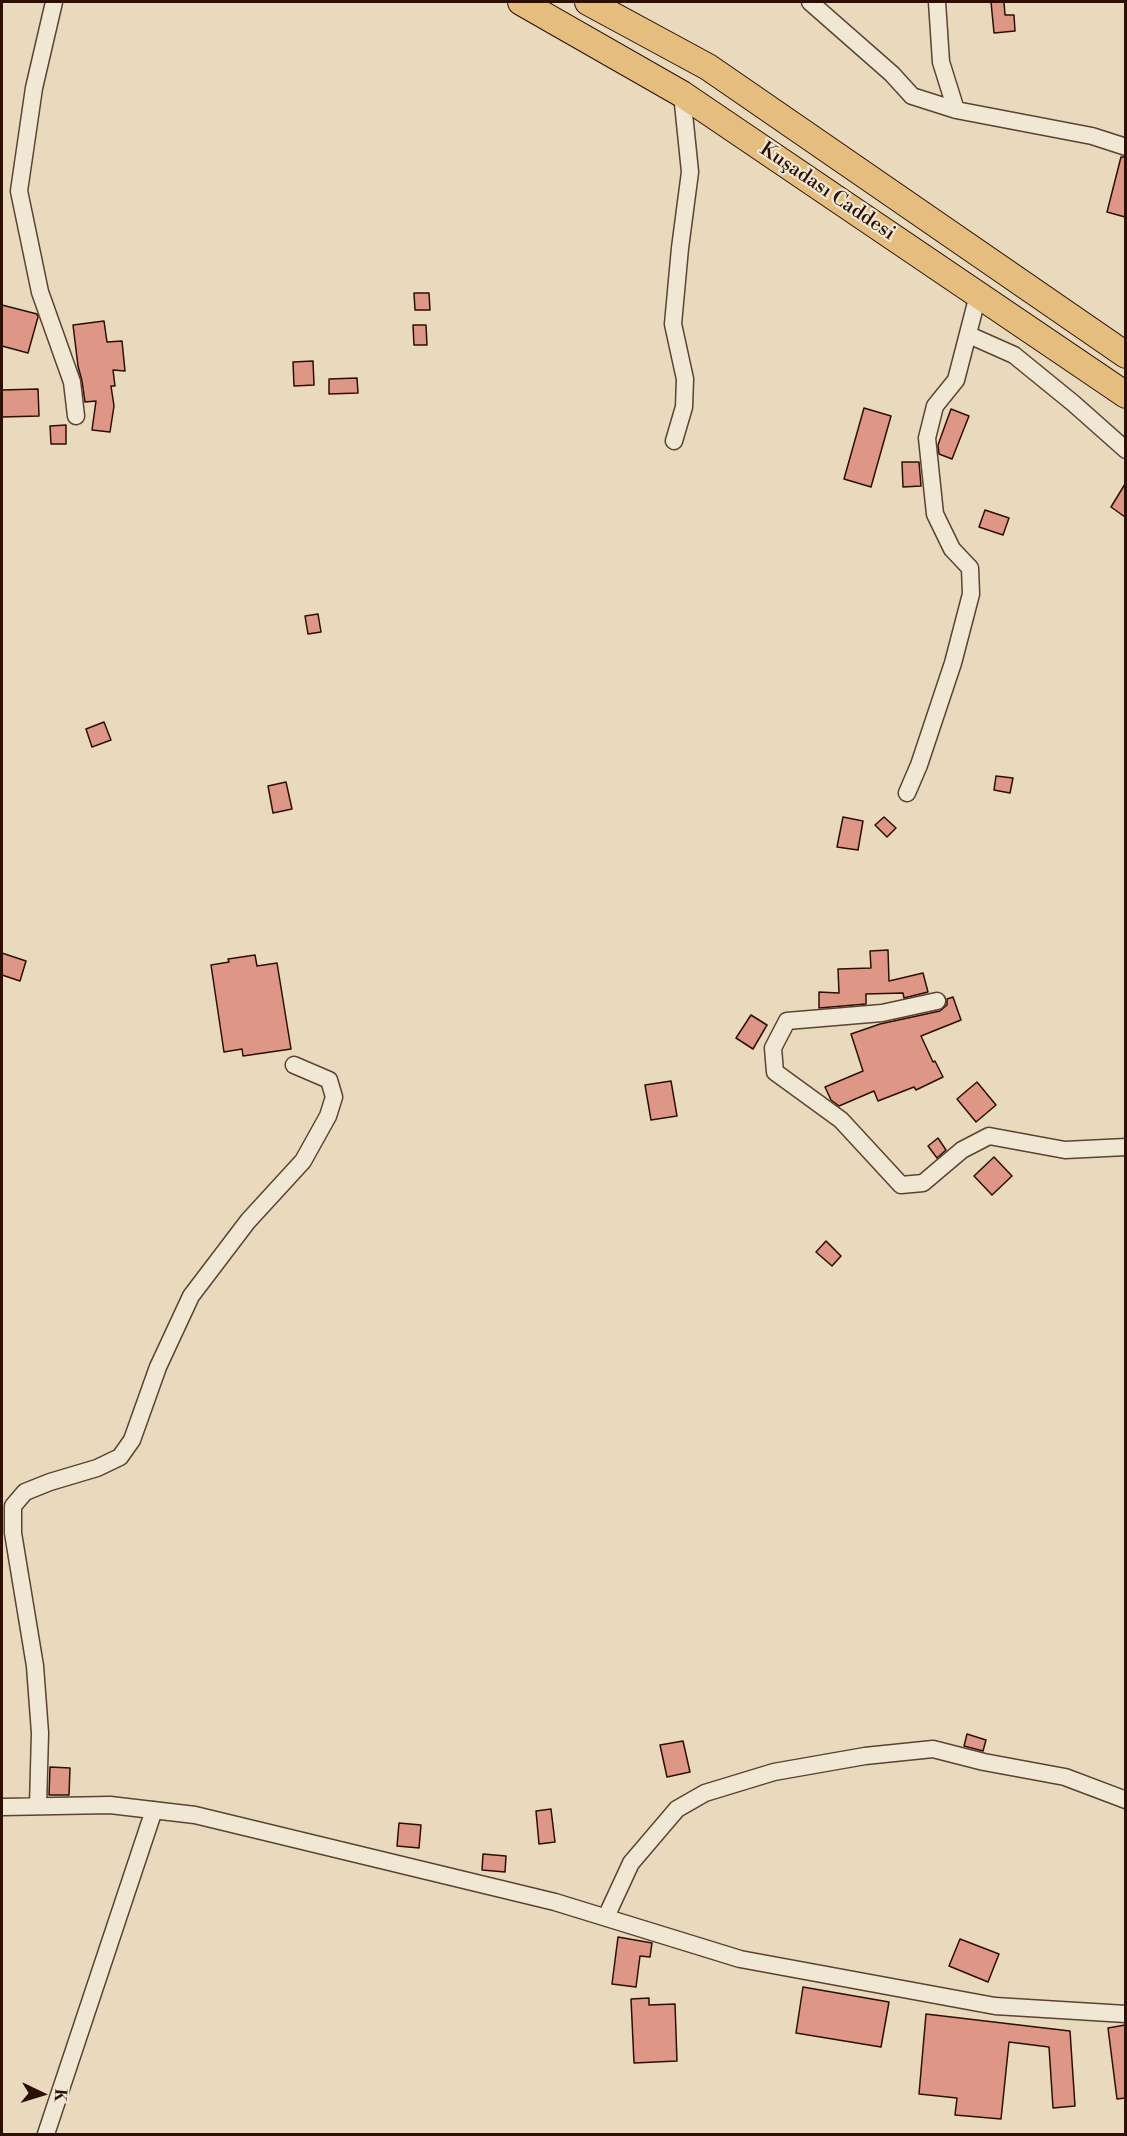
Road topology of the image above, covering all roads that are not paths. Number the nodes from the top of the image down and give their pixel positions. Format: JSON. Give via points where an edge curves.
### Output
{"nodes":[{"id":1,"x":54,"y":2,"type":"edge"},
{"id":2,"x":521,"y":2,"type":"edge"},
{"id":3,"x":588,"y":2,"type":"edge"},
{"id":4,"x":810,"y":2,"type":"edge"},
{"id":5,"x":936,"y":2,"type":"edge"},
{"id":6,"x":682,"y":94,"type":"junction"},
{"id":7,"x":956,"y":110,"type":"junction"},
{"id":8,"x":1125,"y":147,"type":"edge"},
{"id":9,"x":978,"y":295,"type":"junction"},
{"id":10,"x":969,"y":335,"type":"junction"},
{"id":11,"x":1125,"y":355,"type":"edge"},
{"id":12,"x":1125,"y":395,"type":"edge"},
{"id":13,"x":76,"y":416,"type":"dead end"},
{"id":14,"x":674,"y":441,"type":"dead end"},
{"id":15,"x":1125,"y":450,"type":"edge"},
{"id":16,"x":907,"y":793,"type":"dead end"},
{"id":17,"x":937,"y":1001,"type":"dead end"},
{"id":18,"x":294,"y":1065,"type":"dead end"},
{"id":19,"x":1125,"y":1147,"type":"edge"},
{"id":20,"x":1125,"y":1800,"type":"edge"},
{"id":21,"x":38,"y":1806,"type":"junction"},
{"id":22,"x":2,"y":1808,"type":"edge"},
{"id":23,"x":154,"y":1810,"type":"junction"},
{"id":24,"x":606,"y":1917,"type":"junction"},
{"id":25,"x":1125,"y":2014,"type":"edge"},
{"id":26,"x":46,"y":2134,"type":"edge"}],
"edges":[{"from":1,"to":13,"type":"street","via":[[34,88],[19,191],[40,292],[72,382]]},
{"from":2,"to":6,"type":"main road","name":"Kuşadası Caddesi"},
{"from":3,"to":11,"type":"main road","name":"Kuşadası Caddesi","via":[[708,68]]},
{"from":4,"to":7,"type":"street","via":[[912,96]]},
{"from":5,"to":7,"type":"street","via":[[941,62]]},
{"from":6,"to":9,"type":"main road","name":"Kuşadası Caddesi"},
{"from":6,"to":14,"type":"street","via":[[690,172],[673,324],[684,379],[684,407]]},
{"from":7,"to":8,"type":"street","via":[[1092,136]]},
{"from":9,"to":10,"type":"street"},
{"from":9,"to":12,"type":"main road","name":"Kuşadası Caddesi"},
{"from":10,"to":15,"type":"street","via":[[1014,355]]},
{"from":10,"to":16,"type":"street","via":[[956,380],[935,406],[927,438],[935,514],[952,549],[970,568],[971,594],[953,663]]},
{"from":17,"to":19,"type":"street","via":[[882,1013],[787,1021],[773,1048],[775,1072],[841,1120],[901,1185],[923,1183],[962,1150],[989,1136],[1065,1150]]},
{"from":18,"to":21,"type":"street","via":[[329,1080],[334,1096],[328,1116],[303,1161],[248,1221],[191,1296],[158,1367],[132,1440],[120,1457],[25,1492],[13,1506],[13,1533],[35,1666],[40,1732]]},
{"from":20,"to":24,"type":"street","via":[[1065,1777],[933,1749],[774,1772],[705,1793],[677,1809],[631,1863]]},
{"from":21,"to":22,"type":"street"},
{"from":21,"to":23,"type":"street","via":[[110,1804]]},
{"from":23,"to":24,"type":"street","via":[[195,1815]]},
{"from":23,"to":26,"type":"street"},
{"from":24,"to":25,"type":"street","via":[[740,1959],[995,2006]]}]}
